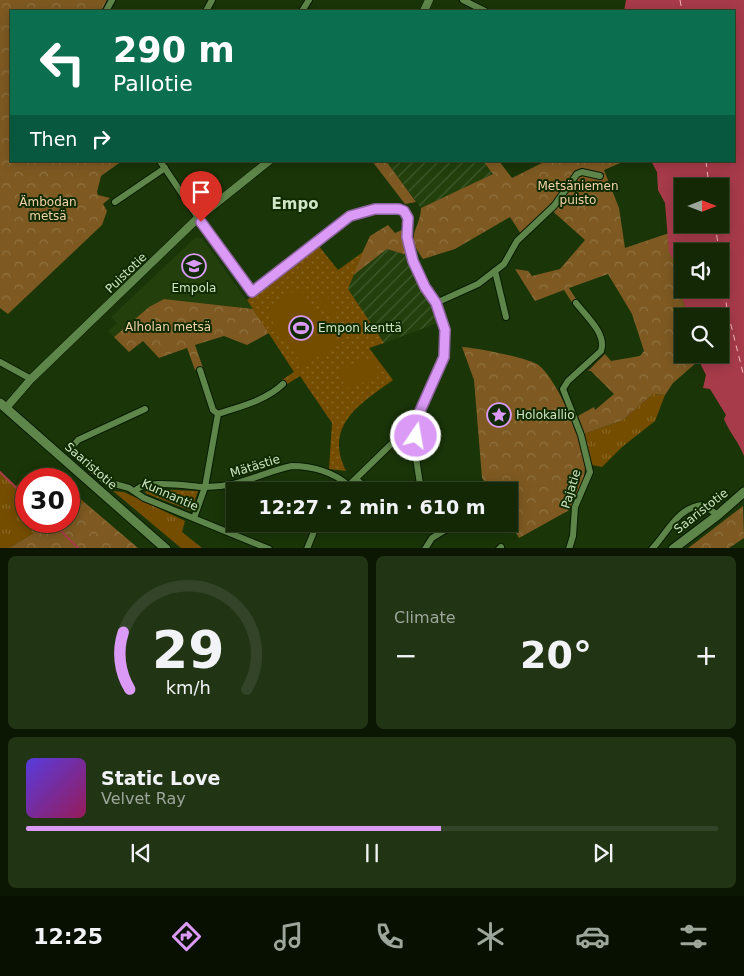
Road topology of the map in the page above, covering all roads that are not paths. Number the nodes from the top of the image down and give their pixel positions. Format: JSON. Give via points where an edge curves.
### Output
{"nodes":[{"id":1,"x":463,"y":0,"type":"edge"},
{"id":2,"x":483,"y":10,"type":"edge"},
{"id":3,"x":161,"y":162,"type":"edge"},
{"id":4,"x":268,"y":162,"type":"edge"},
{"id":5,"x":165,"y":168,"type":"junction"},
{"id":6,"x":600,"y":176,"type":"dead end"},
{"id":7,"x":115,"y":202,"type":"dead end"},
{"id":8,"x":199,"y":218,"type":"junction"},
{"id":9,"x":495,"y":271,"type":"junction"},
{"id":10,"x":436,"y":303,"type":"junction"},
{"id":11,"x":576,"y":303,"type":"dead end"},
{"id":12,"x":506,"y":317,"type":"dead end"},
{"id":13,"x":0,"y":362,"type":"edge"},
{"id":14,"x":200,"y":370,"type":"dead end"},
{"id":15,"x":31,"y":379,"type":"junction"},
{"id":16,"x":283,"y":384,"type":"dead end"},
{"id":17,"x":3,"y":406,"type":"edge"},
{"id":18,"x":144,"y":409,"type":"dead end"},
{"id":19,"x":218,"y":414,"type":"junction"},
{"id":20,"x":416,"y":420,"type":"junction"},
{"id":21,"x":356,"y":479,"type":"junction"},
{"id":22,"x":245,"y":482,"type":"edge"},
{"id":23,"x":344,"y":482,"type":"edge"},
{"id":24,"x":353,"y":482,"type":"edge"},
{"id":25,"x":359,"y":482,"type":"edge"},
{"id":26,"x":420,"y":482,"type":"edge"},
{"id":27,"x":226,"y":484,"type":"edge"},
{"id":28,"x":205,"y":487,"type":"junction"},
{"id":29,"x":135,"y":492,"type":"junction"},
{"id":30,"x":744,"y":492,"type":"edge"},
{"id":31,"x":718,"y":515,"type":"junction"},
{"id":32,"x":194,"y":518,"type":"junction"},
{"id":33,"x":314,"y":532,"type":"edge"},
{"id":34,"x":442,"y":532,"type":"edge"},
{"id":35,"x":166,"y":548,"type":"edge"},
{"id":36,"x":270,"y":548,"type":"edge"},
{"id":37,"x":307,"y":548,"type":"edge"},
{"id":38,"x":425,"y":548,"type":"edge"},
{"id":39,"x":569,"y":548,"type":"edge"},
{"id":40,"x":652,"y":548,"type":"edge"},
{"id":41,"x":673,"y":548,"type":"edge"}],
"edges":[{"from":1,"to":2,"type":"street"},
{"from":3,"to":5,"type":"street"},
{"from":4,"to":8,"type":"street","name":"Puistotie"},
{"from":5,"to":7,"type":"street"},
{"from":5,"to":8,"type":"street"},
{"from":6,"to":9,"type":"street","via":[[577,174],[554,206],[522,236],[504,264]]},
{"from":8,"to":10,"type":"street","via":[[252,292],[350,216],[387,208],[399,209],[408,218],[407,237],[413,261]]},
{"from":8,"to":15,"type":"street","name":"Puistotie"},
{"from":9,"to":10,"type":"street","via":[[478,284]]},
{"from":9,"to":12,"type":"street"},
{"from":10,"to":20,"type":"street","via":[[445,330],[444,357]]},
{"from":11,"to":39,"type":"street","name":"Pajatie","via":[[603,341],[601,351],[563,389],[581,435],[590,472],[575,507]]},
{"from":13,"to":15,"type":"street"},
{"from":14,"to":19,"type":"street","via":[[213,410]]},
{"from":15,"to":17,"type":"street","name":"Puistotie"},
{"from":16,"to":19,"type":"street","via":[[259,400]]},
{"from":17,"to":35,"type":"main road","name":"Saaristotie"},
{"from":18,"to":29,"type":"street","name":"Kunnantie","via":[[78,440],[70,450],[104,481]]},
{"from":19,"to":28,"type":"street"},
{"from":20,"to":21,"type":"street"},
{"from":20,"to":26,"type":"street","via":[[415,451]]},
{"from":21,"to":24,"type":"street"},
{"from":21,"to":25,"type":"street"},
{"from":22,"to":23,"type":"street","name":"Mätästie","via":[[292,466],[325,472]]},
{"from":27,"to":28,"type":"street","name":"Mätästie"},
{"from":28,"to":29,"type":"street","name":"Mätästie","via":[[148,484],[138,487]]},
{"from":28,"to":32,"type":"street"},
{"from":29,"to":32,"type":"street","name":"Kunnantie"},
{"from":30,"to":31,"type":"main road","name":"Saaristotie"},
{"from":31,"to":40,"type":"street","via":[[703,505],[685,511]]},
{"from":31,"to":41,"type":"main road","name":"Saaristotie"},
{"from":32,"to":36,"type":"street","name":"Kunnantie"},
{"from":33,"to":37,"type":"street"},
{"from":34,"to":38,"type":"street"}]}
